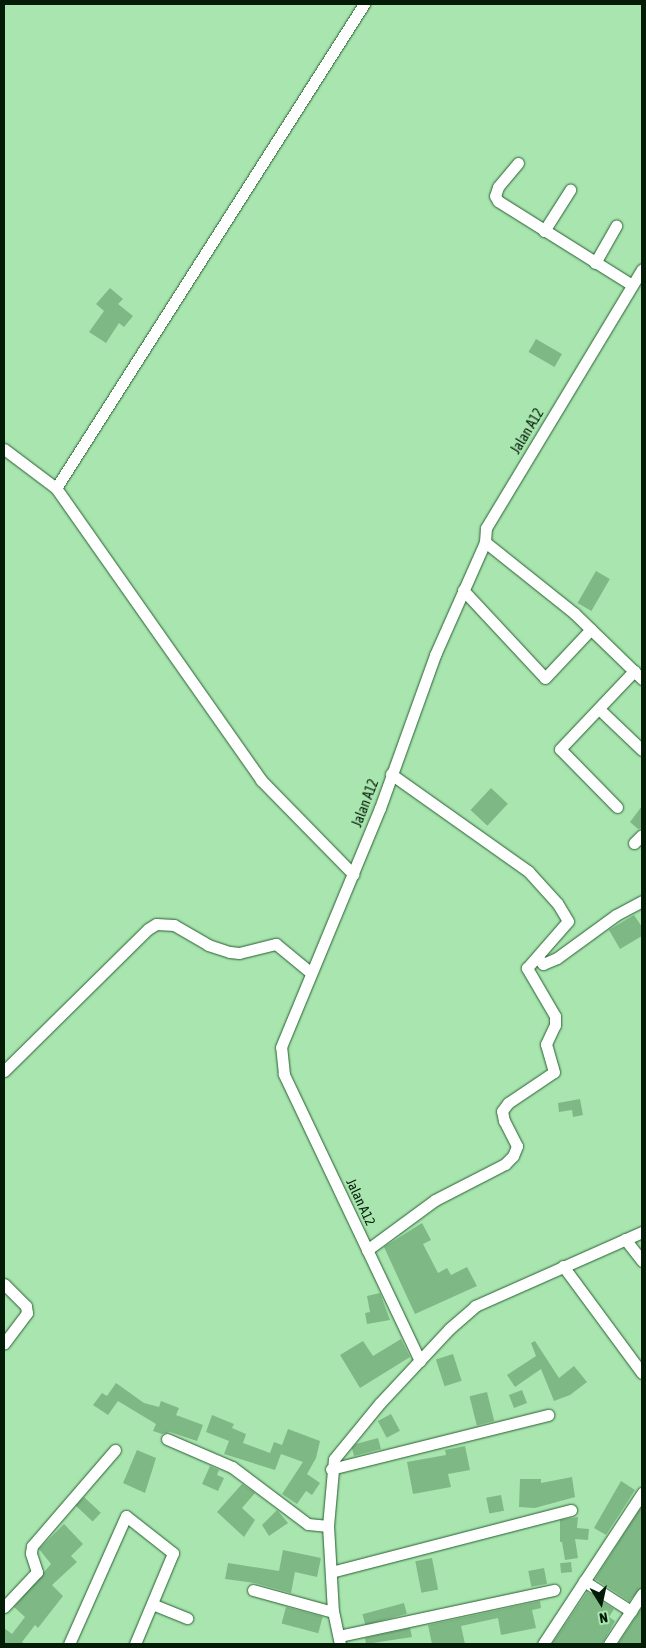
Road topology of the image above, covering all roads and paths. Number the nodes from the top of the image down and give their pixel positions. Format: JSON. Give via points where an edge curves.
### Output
{"nodes":[{"id":1,"x":364,"y":4,"type":"edge"},
{"id":2,"x":518,"y":163,"type":"dead end"},
{"id":3,"x":570,"y":190,"type":"dead end"},
{"id":4,"x":616,"y":226,"type":"dead end"},
{"id":5,"x":544,"y":231,"type":"junction"},
{"id":6,"x":595,"y":263,"type":"junction"},
{"id":7,"x":642,"y":269,"type":"edge"},
{"id":8,"x":632,"y":286,"type":"junction"},
{"id":9,"x":4,"y":449,"type":"edge"},
{"id":10,"x":56,"y":488,"type":"junction"},
{"id":11,"x":484,"y":542,"type":"junction"},
{"id":12,"x":464,"y":590,"type":"junction"},
{"id":13,"x":591,"y":629,"type":"junction"},
{"id":14,"x":638,"y":675,"type":"edge"},
{"id":15,"x":599,"y":709,"type":"junction"},
{"id":16,"x":642,"y":750,"type":"edge"},
{"id":17,"x":391,"y":774,"type":"junction"},
{"id":18,"x":617,"y":808,"type":"dead end"},
{"id":19,"x":353,"y":874,"type":"junction"},
{"id":20,"x":642,"y":901,"type":"edge"},
{"id":21,"x":538,"y":958,"type":"junction"},
{"id":22,"x":310,"y":972,"type":"junction"},
{"id":23,"x":4,"y":1071,"type":"edge"},
{"id":24,"x":642,"y":1232,"type":"edge"},
{"id":25,"x":626,"y":1239,"type":"junction"},
{"id":26,"x":367,"y":1250,"type":"junction"},
{"id":27,"x":642,"y":1261,"type":"edge"},
{"id":28,"x":563,"y":1266,"type":"junction"},
{"id":29,"x":4,"y":1284,"type":"edge"},
{"id":30,"x":4,"y":1343,"type":"edge"},
{"id":31,"x":420,"y":1361,"type":"junction"},
{"id":32,"x":642,"y":1373,"type":"edge"},
{"id":33,"x":548,"y":1415,"type":"dead end"},
{"id":34,"x":167,"y":1439,"type":"dead end"},
{"id":35,"x":115,"y":1450,"type":"dead end"},
{"id":36,"x":332,"y":1468,"type":"junction"},
{"id":37,"x":642,"y":1493,"type":"edge"},
{"id":38,"x":571,"y":1510,"type":"dead end"},
{"id":39,"x":328,"y":1526,"type":"junction"},
{"id":40,"x":331,"y":1572,"type":"junction"},
{"id":41,"x":584,"y":1581,"type":"junction"},
{"id":42,"x":253,"y":1590,"type":"dead end"},
{"id":43,"x":554,"y":1590,"type":"dead end"},
{"id":44,"x":642,"y":1594,"type":"edge"},
{"id":45,"x":152,"y":1604,"type":"junction"},
{"id":46,"x":4,"y":1607,"type":"edge"},
{"id":47,"x":631,"y":1611,"type":"junction"},
{"id":48,"x":333,"y":1612,"type":"junction"},
{"id":49,"x":187,"y":1618,"type":"dead end"},
{"id":50,"x":340,"y":1640,"type":"edge"},
{"id":51,"x":69,"y":1644,"type":"edge"},
{"id":52,"x":135,"y":1644,"type":"edge"},
{"id":53,"x":544,"y":1644,"type":"edge"},
{"id":54,"x":609,"y":1644,"type":"edge"}],
"edges":[{"from":1,"to":10,"type":"street"},
{"from":2,"to":5,"type":"street","via":[[498,187],[495,196],[502,205]]},
{"from":3,"to":5,"type":"street"},
{"from":4,"to":6,"type":"street"},
{"from":5,"to":6,"type":"street"},
{"from":6,"to":8,"type":"street"},
{"from":7,"to":8,"type":"street","name":"Jalan A12"},
{"from":8,"to":11,"type":"street","name":"Jalan A12","via":[[486,528]]},
{"from":9,"to":10,"type":"street"},
{"from":10,"to":19,"type":"street","via":[[261,780]]},
{"from":11,"to":12,"type":"street","name":"Jalan A12"},
{"from":11,"to":13,"type":"street"},
{"from":12,"to":13,"type":"street","via":[[545,678]]},
{"from":12,"to":17,"type":"street","name":"Jalan A12"},
{"from":13,"to":14,"type":"street"},
{"from":14,"to":15,"type":"street"},
{"from":15,"to":16,"type":"street"},
{"from":15,"to":18,"type":"street","via":[[560,749]]},
{"from":17,"to":19,"type":"street","name":"Jalan A12"},
{"from":17,"to":21,"type":"street","via":[[528,872],[557,903],[568,921]]},
{"from":19,"to":22,"type":"street","name":"Jalan A12"},
{"from":20,"to":21,"type":"street","via":[[616,915],[557,958],[543,964]]},
{"from":21,"to":26,"type":"street","via":[[527,971],[555,1016],[555,1025],[546,1044],[554,1072],[508,1103],[502,1111],[517,1146],[513,1156],[505,1164],[436,1200]]},
{"from":22,"to":23,"type":"street","via":[[276,944],[239,953],[230,952],[208,945],[174,925],[156,924]]},
{"from":22,"to":26,"type":"street","name":"Jalan A12","via":[[281,1047],[281,1065]]},
{"from":24,"to":25,"type":"street"},
{"from":25,"to":27,"type":"street"},
{"from":25,"to":28,"type":"street"},
{"from":26,"to":31,"type":"street","name":"Jalan A12"},
{"from":28,"to":31,"type":"street","via":[[475,1306]]},
{"from":28,"to":32,"type":"street"},
{"from":29,"to":30,"type":"street","via":[[26,1306],[26,1313]]},
{"from":31,"to":36,"type":"street","via":[[380,1403],[334,1459]]},
{"from":33,"to":36,"type":"street"},
{"from":34,"to":39,"type":"street","via":[[232,1467],[308,1524]]},
{"from":35,"to":46,"type":"street","via":[[32,1546],[30,1553],[37,1572]]},
{"from":36,"to":39,"type":"street"},
{"from":37,"to":41,"type":"street"},
{"from":38,"to":40,"type":"street"},
{"from":39,"to":40,"type":"street"},
{"from":40,"to":48,"type":"street"},
{"from":41,"to":47,"type":"street"},
{"from":41,"to":53,"type":"street"},
{"from":42,"to":48,"type":"street"},
{"from":43,"to":50,"type":"street"},
{"from":44,"to":47,"type":"street"},
{"from":45,"to":49,"type":"street"},
{"from":45,"to":51,"type":"street","via":[[173,1553],[126,1516]]},
{"from":45,"to":52,"type":"street"},
{"from":47,"to":54,"type":"street"},
{"from":48,"to":50,"type":"street"}]}
